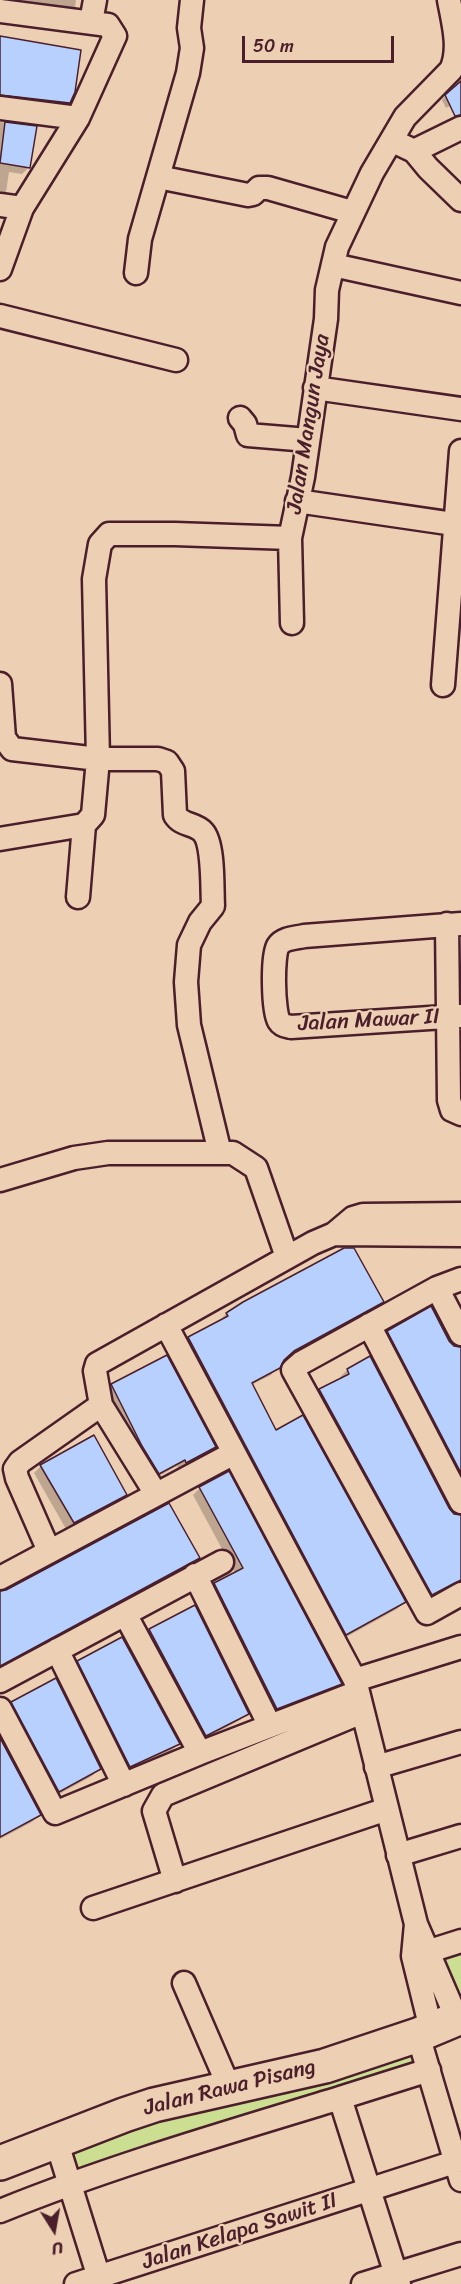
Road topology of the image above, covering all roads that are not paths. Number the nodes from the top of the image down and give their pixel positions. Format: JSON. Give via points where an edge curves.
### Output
{"nodes":[{"id":1,"x":192,"y":0,"type":"edge"},
{"id":2,"x":0,"y":11,"type":"edge"},
{"id":3,"x":93,"y":11,"type":"edge"},
{"id":4,"x":455,"y":13,"type":"edge"},
{"id":5,"x":0,"y":108,"type":"edge"},
{"id":6,"x":78,"y":118,"type":"junction"},
{"id":7,"x":461,"y":128,"type":"edge"},
{"id":8,"x":393,"y":141,"type":"junction"},
{"id":9,"x":414,"y":151,"type":"junction"},
{"id":10,"x":158,"y":177,"type":"junction"},
{"id":11,"x":461,"y":200,"type":"edge"},
{"id":12,"x":11,"y":206,"type":"edge"},
{"id":13,"x":352,"y":212,"type":"junction"},
{"id":14,"x":333,"y":265,"type":"junction"},
{"id":15,"x":0,"y":269,"type":"edge"},
{"id":16,"x":136,"y":273,"type":"dead end"},
{"id":17,"x":461,"y":293,"type":"edge"},
{"id":18,"x":0,"y":316,"type":"edge"},
{"id":19,"x":176,"y":360,"type":"dead end"},
{"id":20,"x":315,"y":388,"type":"junction"},
{"id":21,"x":461,"y":409,"type":"edge"},
{"id":22,"x":240,"y":418,"type":"dead end"},
{"id":23,"x":308,"y":440,"type":"junction"},
{"id":24,"x":461,"y":451,"type":"edge"},
{"id":25,"x":297,"y":501,"type":"junction"},
{"id":26,"x":458,"y":525,"type":"edge"},
{"id":27,"x":290,"y":538,"type":"junction"},
{"id":28,"x":292,"y":624,"type":"dead end"},
{"id":29,"x":0,"y":684,"type":"edge"},
{"id":30,"x":442,"y":685,"type":"dead end"},
{"id":31,"x":99,"y":759,"type":"junction"},
{"id":32,"x":84,"y":825,"type":"junction"},
{"id":33,"x":0,"y":838,"type":"edge"},
{"id":34,"x":78,"y":897,"type":"dead end"},
{"id":35,"x":454,"y":924,"type":"edge"},
{"id":36,"x":455,"y":1016,"type":"edge"},
{"id":37,"x":461,"y":1114,"type":"edge"},
{"id":38,"x":220,"y":1153,"type":"junction"},
{"id":39,"x":0,"y":1180,"type":"edge"},
{"id":40,"x":461,"y":1214,"type":"edge"},
{"id":41,"x":334,"y":1234,"type":"junction"},
{"id":42,"x":461,"y":1235,"type":"edge"},
{"id":43,"x":287,"y":1257,"type":"junction"},
{"id":44,"x":461,"y":1279,"type":"edge"},
{"id":45,"x":437,"y":1288,"type":"junction"},
{"id":46,"x":166,"y":1325,"type":"junction"},
{"id":47,"x":369,"y":1325,"type":"junction"},
{"id":48,"x":461,"y":1334,"type":"edge"},
{"id":49,"x":101,"y":1405,"type":"junction"},
{"id":50,"x":234,"y":1452,"type":"junction"},
{"id":51,"x":156,"y":1494,"type":"junction"},
{"id":52,"x":461,"y":1502,"type":"edge"},
{"id":53,"x":49,"y":1551,"type":"junction"},
{"id":54,"x":222,"y":1562,"type":"dead end"},
{"id":55,"x":195,"y":1575,"type":"junction"},
{"id":56,"x":0,"y":1578,"type":"edge"},
{"id":57,"x":461,"y":1594,"type":"edge"},
{"id":58,"x":125,"y":1614,"type":"junction"},
{"id":59,"x":461,"y":1647,"type":"edge"},
{"id":60,"x":57,"y":1650,"type":"junction"},
{"id":61,"x":0,"y":1681,"type":"edge"},
{"id":62,"x":358,"y":1694,"type":"junction"},
{"id":63,"x":0,"y":1709,"type":"edge"},
{"id":64,"x":270,"y":1726,"type":"junction"},
{"id":65,"x":461,"y":1742,"type":"edge"},
{"id":66,"x":200,"y":1753,"type":"junction"},
{"id":67,"x":376,"y":1767,"type":"junction"},
{"id":68,"x":124,"y":1785,"type":"junction"},
{"id":69,"x":387,"y":1809,"type":"junction"},
{"id":70,"x":461,"y":1836,"type":"edge"},
{"id":71,"x":398,"y":1855,"type":"junction"},
{"id":72,"x":176,"y":1881,"type":"junction"},
{"id":73,"x":93,"y":1908,"type":"dead end"},
{"id":74,"x":461,"y":1941,"type":"edge"},
{"id":75,"x":421,"y":1953,"type":"junction"},
{"id":76,"x":184,"y":1983,"type":"dead end"},
{"id":77,"x":442,"y":2025,"type":"edge"},
{"id":78,"x":429,"y":2070,"type":"junction"},
{"id":79,"x":229,"y":2087,"type":"junction"},
{"id":80,"x":340,"y":2098,"type":"junction"},
{"id":81,"x":56,"y":2140,"type":"junction"},
{"id":82,"x":0,"y":2163,"type":"edge"},
{"id":83,"x":459,"y":2167,"type":"edge"},
{"id":84,"x":70,"y":2182,"type":"junction"},
{"id":85,"x":370,"y":2191,"type":"junction"},
{"id":86,"x":0,"y":2211,"type":"edge"},
{"id":87,"x":461,"y":2254,"type":"edge"},
{"id":88,"x":398,"y":2279,"type":"edge"},
{"id":89,"x":99,"y":2280,"type":"edge"},
{"id":90,"x":76,"y":2284,"type":"edge"},
{"id":91,"x":363,"y":2284,"type":"edge"}],
"edges":[{"from":1,"to":10,"type":"street","via":[[188,73]]},
{"from":2,"to":3,"type":"street"},
{"from":3,"to":6,"type":"street","via":[[115,36]]},
{"from":4,"to":8,"type":"street","name":"Jalan Mangun Jaya","via":[[455,61],[451,70],[405,117]]},
{"from":5,"to":6,"type":"street"},
{"from":6,"to":12,"type":"street"},
{"from":7,"to":9,"type":"street"},
{"from":8,"to":9,"type":"street"},
{"from":8,"to":13,"type":"street","name":"Jalan Mangun Jaya"},
{"from":9,"to":11,"type":"street"},
{"from":10,"to":13,"type":"street","via":[[248,195],[268,188]]},
{"from":10,"to":16,"type":"street","via":[[140,239]]},
{"from":12,"to":15,"type":"street"},
{"from":13,"to":14,"type":"street","name":"Jalan Mangun Jaya","via":[[336,247]]},
{"from":14,"to":17,"type":"street"},
{"from":14,"to":20,"type":"street","name":"Jalan Mangun Jaya"},
{"from":18,"to":19,"type":"street"},
{"from":20,"to":21,"type":"street"},
{"from":20,"to":23,"type":"street","name":"Jalan Mangun Jaya"},
{"from":22,"to":23,"type":"street","via":[[248,435]]},
{"from":23,"to":25,"type":"street","name":"Jalan Mangun Jaya"},
{"from":24,"to":26,"type":"street"},
{"from":25,"to":26,"type":"street"},
{"from":25,"to":27,"type":"street","name":"Jalan Mangun Jaya"},
{"from":26,"to":30,"type":"street"},
{"from":27,"to":28,"type":"street"},
{"from":27,"to":31,"type":"street","name":"Jalan Mangun Jaya","via":[[133,533],[109,534],[100,544],[94,579]]},
{"from":29,"to":31,"type":"street","via":[[4,738],[12,749]]},
{"from":31,"to":32,"type":"street","name":"Jalan Mangun Jaya","via":[[93,815]]},
{"from":31,"to":38,"type":"street","via":[[158,759],[169,763],[173,771],[175,815],[179,821],[201,830],[209,847],[213,906],[189,945],[186,982],[189,1025]]},
{"from":32,"to":33,"type":"street"},
{"from":32,"to":34,"type":"street","name":"Jalan Mangun Jaya"},
{"from":35,"to":36,"type":"street"},
{"from":35,"to":36,"type":"street","name":"Jalan Mawar II","via":[[304,936],[283,941],[275,955],[276,1009],[284,1025]]},
{"from":36,"to":37,"type":"street","via":[[449,1100],[453,1110]]},
{"from":38,"to":39,"type":"street","via":[[108,1153],[74,1158]]},
{"from":38,"to":43,"type":"street","via":[[233,1153],[256,1168]]},
{"from":40,"to":41,"type":"street","via":[[363,1215]]},
{"from":41,"to":42,"type":"street"},
{"from":41,"to":43,"type":"street"},
{"from":43,"to":46,"type":"street"},
{"from":44,"to":45,"type":"street"},
{"from":45,"to":47,"type":"street"},
{"from":45,"to":48,"type":"street"},
{"from":46,"to":49,"type":"street","via":[[97,1364]]},
{"from":46,"to":50,"type":"street"},
{"from":47,"to":52,"type":"street"},
{"from":47,"to":57,"type":"street","via":[[293,1370],[427,1613]]},
{"from":49,"to":51,"type":"street"},
{"from":49,"to":53,"type":"street","via":[[15,1469]]},
{"from":50,"to":51,"type":"street"},
{"from":50,"to":62,"type":"street"},
{"from":51,"to":53,"type":"street"},
{"from":53,"to":56,"type":"street"},
{"from":54,"to":55,"type":"street"},
{"from":55,"to":58,"type":"street"},
{"from":55,"to":64,"type":"street"},
{"from":58,"to":60,"type":"street"},
{"from":58,"to":66,"type":"street"},
{"from":59,"to":62,"type":"street"},
{"from":60,"to":61,"type":"street"},
{"from":60,"to":68,"type":"street"},
{"from":62,"to":64,"type":"street"},
{"from":62,"to":67,"type":"street"},
{"from":62,"to":72,"type":"street","via":[[164,1795],[154,1811]]},
{"from":63,"to":68,"type":"street","via":[[55,1813]]},
{"from":64,"to":66,"type":"street"},
{"from":65,"to":67,"type":"street"},
{"from":66,"to":68,"type":"street"},
{"from":67,"to":69,"type":"street"},
{"from":69,"to":71,"type":"street"},
{"from":69,"to":72,"type":"street"},
{"from":70,"to":71,"type":"street"},
{"from":71,"to":75,"type":"street"},
{"from":72,"to":73,"type":"street"},
{"from":74,"to":75,"type":"street"},
{"from":75,"to":77,"type":"street"},
{"from":76,"to":79,"type":"street"},
{"from":77,"to":78,"type":"street"},
{"from":77,"to":79,"type":"street","name":"Jalan Rawa Pisang","via":[[316,2068]]},
{"from":78,"to":80,"type":"street"},
{"from":78,"to":83,"type":"street"},
{"from":79,"to":81,"type":"street","name":"Jalan Rawa Pisang","via":[[154,2105]]},
{"from":80,"to":84,"type":"street"},
{"from":80,"to":85,"type":"street"},
{"from":81,"to":82,"type":"street","name":"Jalan Rawa Pisang"},
{"from":81,"to":84,"type":"street"},
{"from":83,"to":85,"type":"street","name":"Jalan Kelapa Sawit II"},
{"from":84,"to":86,"type":"street"},
{"from":84,"to":89,"type":"street"},
{"from":85,"to":88,"type":"street"},
{"from":85,"to":89,"type":"street","name":"Jalan Kelapa Sawit II"},
{"from":87,"to":88,"type":"street"},
{"from":88,"to":91,"type":"street"},
{"from":89,"to":90,"type":"street","name":"Jalan Kelapa Sawit II"}]}
